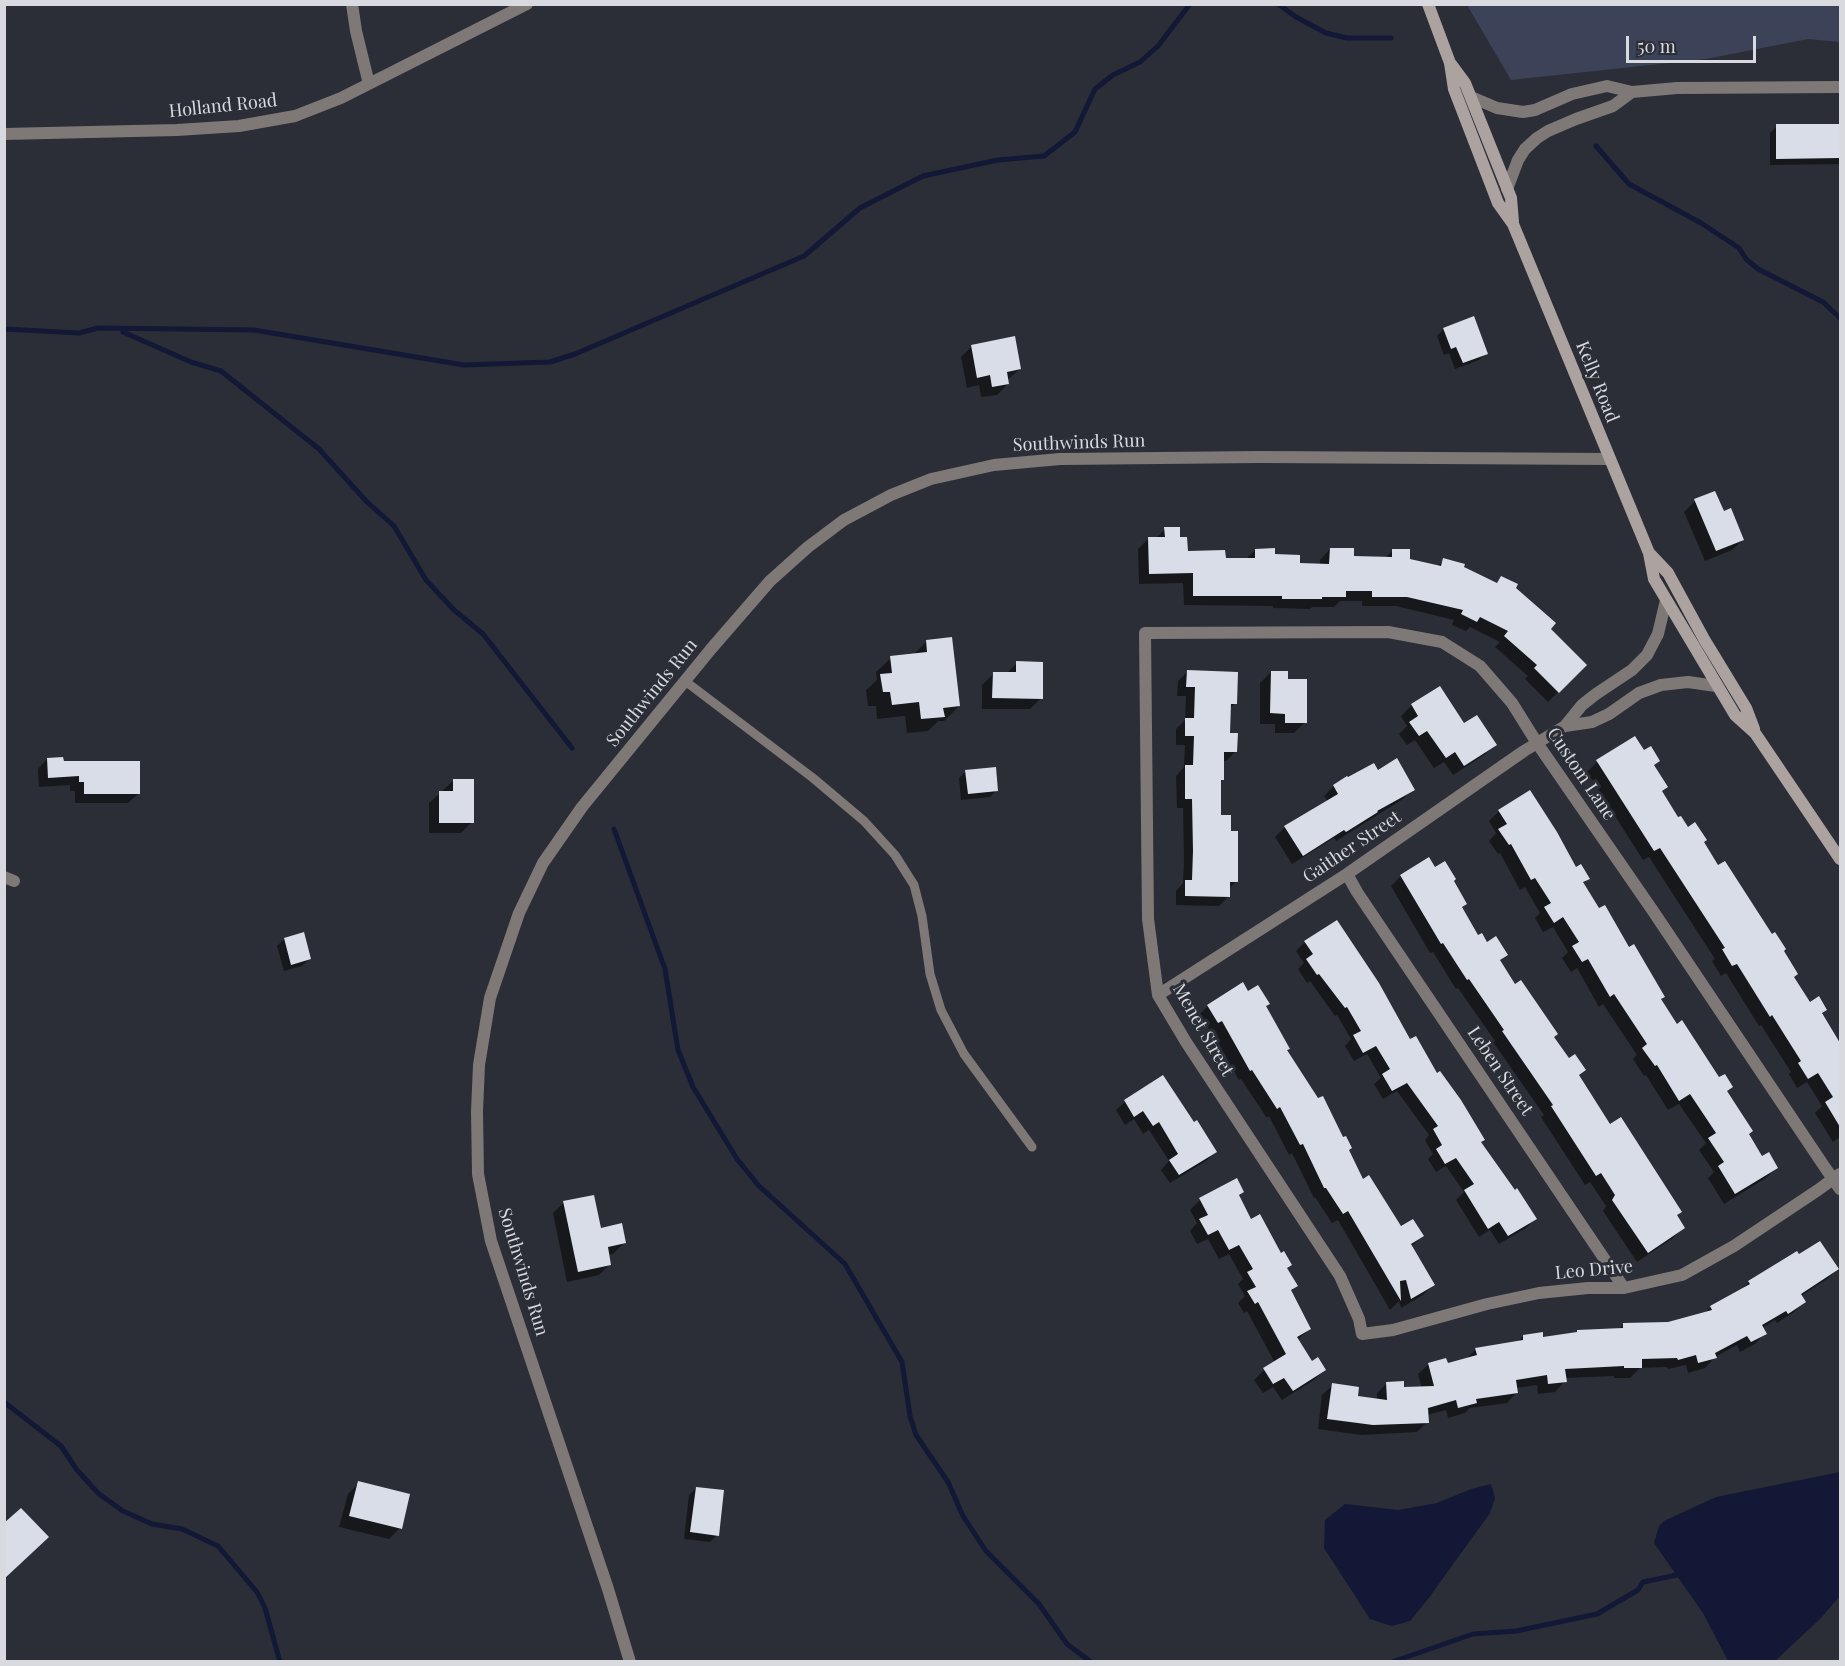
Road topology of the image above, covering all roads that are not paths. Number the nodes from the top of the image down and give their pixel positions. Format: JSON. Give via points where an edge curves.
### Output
{"nodes":[{"id":1,"x":352,"y":4,"type":"edge"},
{"id":2,"x":527,"y":4,"type":"edge"},
{"id":3,"x":1428,"y":4,"type":"edge"},
{"id":4,"x":1450,"y":63,"type":"junction"},
{"id":5,"x":369,"y":84,"type":"junction"},
{"id":6,"x":1840,"y":87,"type":"edge"},
{"id":7,"x":1632,"y":92,"type":"junction"},
{"id":8,"x":1471,"y":97,"type":"junction"},
{"id":9,"x":4,"y":134,"type":"edge"},
{"id":10,"x":1507,"y":189,"type":"junction"},
{"id":11,"x":1513,"y":224,"type":"junction"},
{"id":12,"x":1609,"y":459,"type":"junction"},
{"id":13,"x":1649,"y":553,"type":"junction"},
{"id":14,"x":1665,"y":600,"type":"junction"},
{"id":15,"x":1145,"y":633,"type":"joint"},
{"id":16,"x":685,"y":681,"type":"junction"},
{"id":17,"x":1716,"y":686,"type":"junction"},
{"id":18,"x":1565,"y":726,"type":"junction"},
{"id":19,"x":1755,"y":733,"type":"junction"},
{"id":20,"x":1537,"y":743,"type":"junction"},
{"id":21,"x":1840,"y":859,"type":"edge"},
{"id":22,"x":1347,"y":874,"type":"junction"},
{"id":23,"x":1158,"y":995,"type":"junction"},
{"id":24,"x":1032,"y":1147,"type":"dead end"},
{"id":25,"x":1838,"y":1181,"type":"edge"},
{"id":26,"x":1624,"y":1288,"type":"junction"},
{"id":27,"x":1362,"y":1334,"type":"joint"},
{"id":28,"x":630,"y":1662,"type":"edge"}],
"edges":[{"from":1,"to":5,"type":"street"},
{"from":2,"to":5,"type":"street","name":"Holland Road"},
{"from":3,"to":4,"type":"street","name":"Kelly Road"},
{"from":4,"to":8,"type":"street","name":"Kelly Road"},
{"from":4,"to":11,"type":"street","name":"Kelly Road","via":[[1454,89],[1498,203]]},
{"from":5,"to":9,"type":"street","name":"Holland Road","via":[[295,116],[239,126]]},
{"from":6,"to":7,"type":"street"},
{"from":7,"to":8,"type":"street","via":[[1607,86],[1588,89],[1523,112],[1497,108]]},
{"from":7,"to":10,"type":"street","via":[[1613,106],[1576,118],[1537,138],[1518,160]]},
{"from":8,"to":10,"type":"street","name":"Kelly Road"},
{"from":10,"to":11,"type":"street","name":"Kelly Road"},
{"from":11,"to":12,"type":"street","name":"Kelly Road"},
{"from":12,"to":13,"type":"street","name":"Kelly Road"},
{"from":12,"to":16,"type":"street","name":"Southwinds Run","via":[[1060,459],[994,465],[932,479],[844,520],[807,547],[770,581]]},
{"from":13,"to":14,"type":"street","name":"Kelly Road","via":[[1654,579]]},
{"from":13,"to":19,"type":"street","name":"Kelly Road","via":[[1668,573],[1746,708]]},
{"from":14,"to":17,"type":"street","name":"Kelly Road"},
{"from":14,"to":18,"type":"street","name":"Gaither Street","via":[[1658,634],[1647,655],[1582,705]]},
{"from":15,"to":20,"type":"street","name":"Custom Lane","via":[[1388,632],[1442,642],[1480,666],[1512,703]]},
{"from":15,"to":23,"type":"street","name":"Menet Street","via":[[1148,919]]},
{"from":16,"to":24,"type":"lane","via":[[813,778],[864,821],[895,855],[914,885],[930,974],[941,1010],[964,1054]]},
{"from":16,"to":28,"type":"street","name":"Southwinds Run","via":[[582,807],[543,863],[519,913],[490,998],[479,1065],[478,1174],[491,1241]]},
{"from":17,"to":18,"type":"street","name":"Gaither Street","via":[[1688,682],[1661,685],[1639,693],[1592,722]]},
{"from":17,"to":19,"type":"street","name":"Kelly Road","via":[[1735,715]]},
{"from":18,"to":20,"type":"street","name":"Gaither Street"},
{"from":19,"to":21,"type":"street","name":"Kelly Road"},
{"from":20,"to":22,"type":"street","name":"Gaither Street"},
{"from":20,"to":25,"type":"street","name":"Custom Lane"},
{"from":22,"to":23,"type":"street","name":"Gaither Street"},
{"from":22,"to":26,"type":"street","name":"Leben Street"},
{"from":23,"to":27,"type":"street","name":"Menet Street","via":[[1340,1276]]},
{"from":25,"to":26,"type":"street","name":"Leo Drive","via":[[1682,1275]]},
{"from":26,"to":27,"type":"street","name":"Leo Drive","via":[[1539,1293],[1393,1330]]}]}
